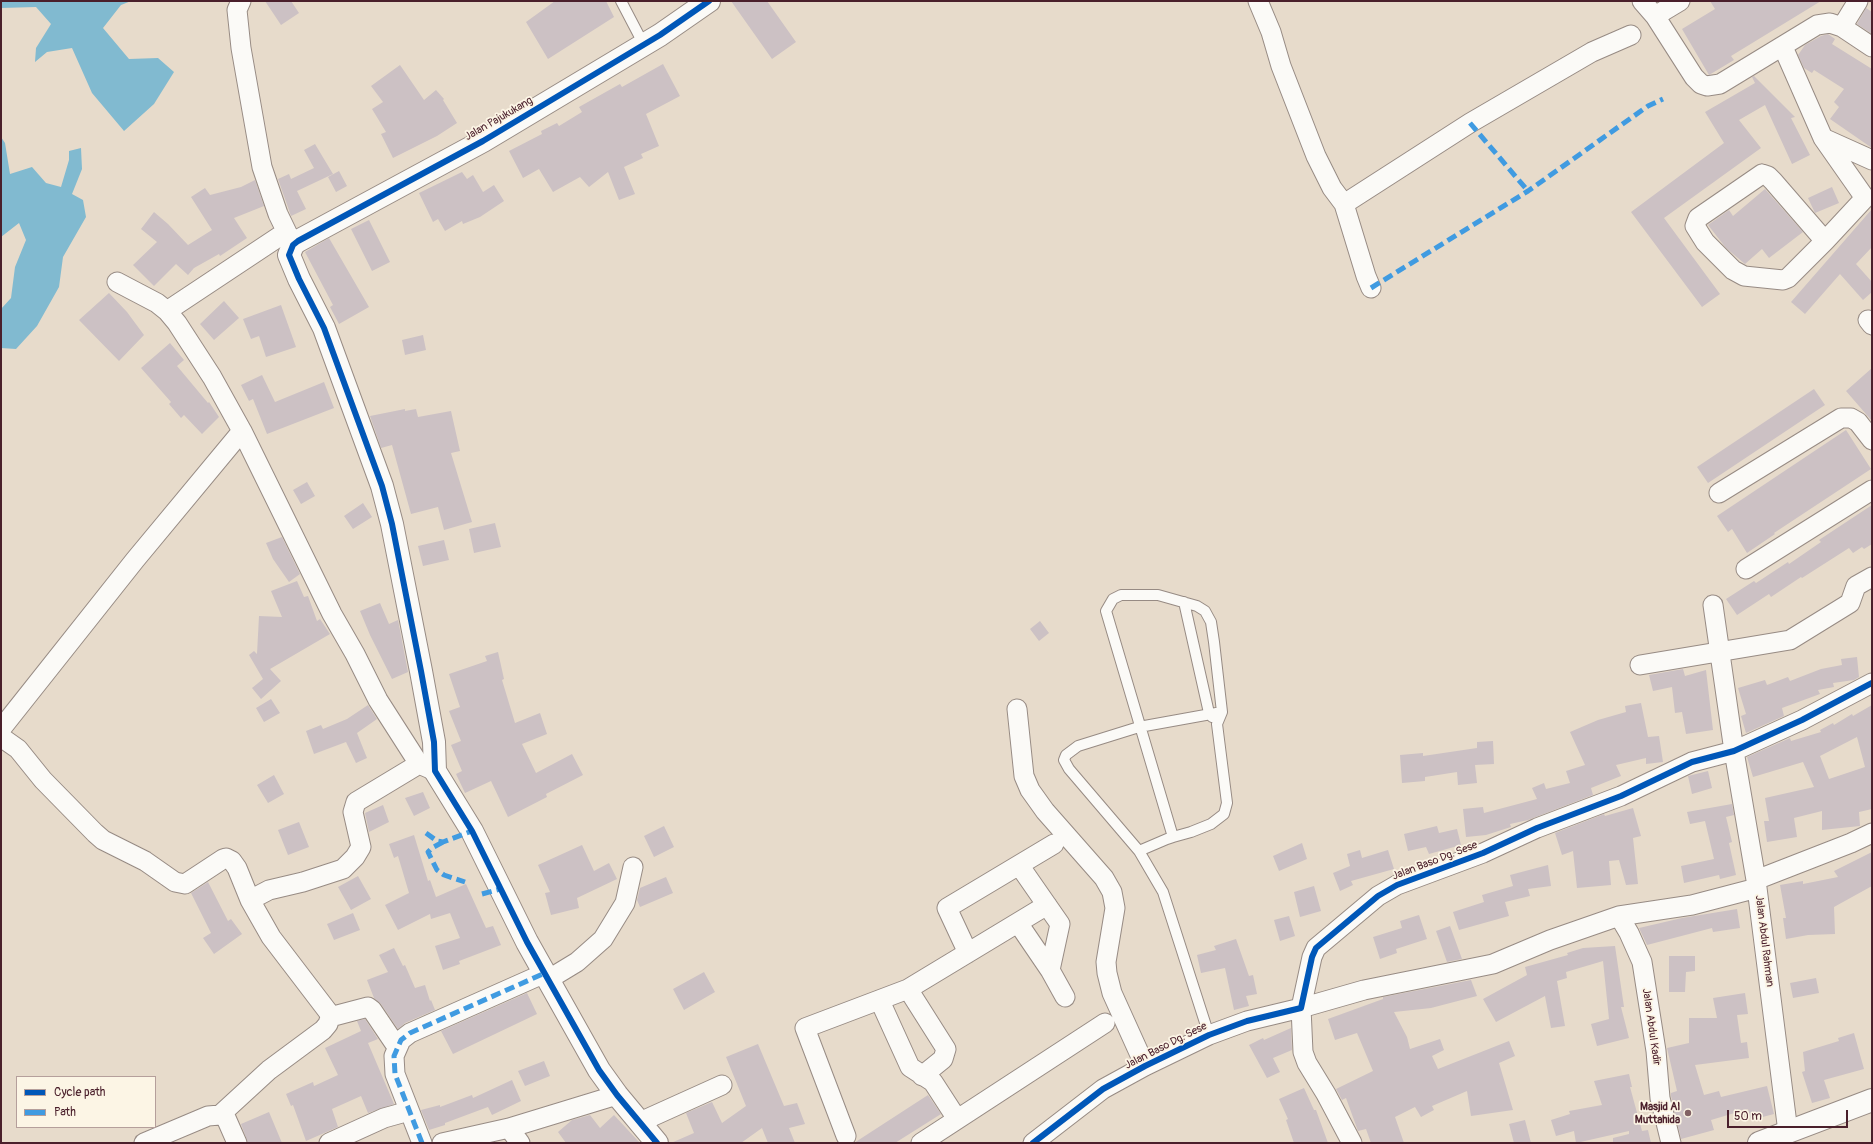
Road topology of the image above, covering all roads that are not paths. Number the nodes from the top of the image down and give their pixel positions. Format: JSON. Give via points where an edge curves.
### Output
{"nodes":[{"id":1,"x":241,"y":1,"type":"edge"},
{"id":2,"x":621,"y":1,"type":"edge"},
{"id":3,"x":709,"y":1,"type":"edge"},
{"id":4,"x":1258,"y":1,"type":"edge"},
{"id":5,"x":1680,"y":1,"type":"edge"},
{"id":6,"x":1858,"y":1,"type":"edge"},
{"id":7,"x":1647,"y":5,"type":"edge"},
{"id":8,"x":1842,"y":27,"type":"junction"},
{"id":9,"x":1631,"y":35,"type":"dead end"},
{"id":10,"x":644,"y":45,"type":"junction"},
{"id":11,"x":1872,"y":46,"type":"edge"},
{"id":12,"x":1783,"y":47,"type":"junction"},
{"id":13,"x":1823,"y":138,"type":"junction"},
{"id":14,"x":1871,"y":157,"type":"edge"},
{"id":15,"x":1868,"y":193,"type":"edge"},
{"id":16,"x":1344,"y":204,"type":"junction"},
{"id":17,"x":290,"y":239,"type":"junction"},
{"id":18,"x":1825,"y":241,"type":"junction"},
{"id":19,"x":117,"y":282,"type":"dead end"},
{"id":20,"x":1371,"y":288,"type":"dead end"},
{"id":21,"x":167,"y":311,"type":"junction"},
{"id":22,"x":242,"y":431,"type":"junction"},
{"id":23,"x":1872,"y":440,"type":"edge"},
{"id":24,"x":1872,"y":490,"type":"edge"},
{"id":25,"x":1719,"y":493,"type":"dead end"},
{"id":26,"x":1746,"y":569,"type":"dead end"},
{"id":27,"x":1872,"y":577,"type":"edge"},
{"id":28,"x":1184,"y":602,"type":"junction"},
{"id":29,"x":1713,"y":605,"type":"dead end"},
{"id":30,"x":1720,"y":652,"type":"junction"},
{"id":31,"x":1640,"y":665,"type":"dead end"},
{"id":32,"x":1872,"y":683,"type":"edge"},
{"id":33,"x":1017,"y":709,"type":"dead end"},
{"id":34,"x":1222,"y":712,"type":"junction"},
{"id":35,"x":1209,"y":713,"type":"junction"},
{"id":36,"x":1217,"y":724,"type":"junction"},
{"id":37,"x":1139,"y":727,"type":"junction"},
{"id":38,"x":1,"y":729,"type":"edge"},
{"id":39,"x":1,"y":737,"type":"edge"},
{"id":40,"x":1734,"y":751,"type":"junction"},
{"id":41,"x":427,"y":768,"type":"junction"},
{"id":42,"x":1872,"y":833,"type":"edge"},
{"id":43,"x":1173,"y":837,"type":"junction"},
{"id":44,"x":1054,"y":844,"type":"dead end"},
{"id":45,"x":1139,"y":851,"type":"junction"},
{"id":46,"x":1019,"y":865,"type":"junction"},
{"id":47,"x":633,"y":867,"type":"dead end"},
{"id":48,"x":1757,"y":884,"type":"junction"},
{"id":49,"x":250,"y":900,"type":"junction"},
{"id":50,"x":1047,"y":905,"type":"junction"},
{"id":51,"x":1619,"y":916,"type":"junction"},
{"id":52,"x":1018,"y":923,"type":"junction"},
{"id":53,"x":968,"y":953,"type":"junction"},
{"id":54,"x":1050,"y":970,"type":"junction"},
{"id":55,"x":547,"y":976,"type":"junction"},
{"id":56,"x":908,"y":989,"type":"junction"},
{"id":57,"x":1065,"y":997,"type":"dead end"},
{"id":58,"x":880,"y":1000,"type":"junction"},
{"id":59,"x":1301,"y":1008,"type":"junction"},
{"id":60,"x":330,"y":1018,"type":"junction"},
{"id":61,"x":1104,"y":1023,"type":"dead end"},
{"id":62,"x":1209,"y":1035,"type":"junction"},
{"id":63,"x":397,"y":1047,"type":"junction"},
{"id":64,"x":1145,"y":1066,"type":"junction"},
{"id":65,"x":922,"y":1076,"type":"junction"},
{"id":66,"x":722,"y":1085,"type":"dead end"},
{"id":67,"x":617,"y":1096,"type":"junction"},
{"id":68,"x":1872,"y":1100,"type":"edge"},
{"id":69,"x":408,"y":1111,"type":"junction"},
{"id":70,"x":220,"y":1114,"type":"junction"},
{"id":71,"x":956,"y":1119,"type":"junction"},
{"id":72,"x":640,"y":1122,"type":"junction"},
{"id":73,"x":509,"y":1128,"type":"junction"},
{"id":74,"x":1788,"y":1132,"type":"junction"},
{"id":75,"x":846,"y":1136,"type":"dead end"},
{"id":76,"x":144,"y":1143,"type":"edge"},
{"id":77,"x":237,"y":1143,"type":"edge"},
{"id":78,"x":329,"y":1143,"type":"edge"},
{"id":79,"x":422,"y":1143,"type":"edge"},
{"id":80,"x":442,"y":1143,"type":"edge"},
{"id":81,"x":520,"y":1143,"type":"edge"},
{"id":82,"x":657,"y":1143,"type":"edge"},
{"id":83,"x":921,"y":1143,"type":"edge"},
{"id":84,"x":1033,"y":1143,"type":"edge"},
{"id":85,"x":1352,"y":1143,"type":"edge"},
{"id":86,"x":1671,"y":1143,"type":"edge"},
{"id":87,"x":1759,"y":1143,"type":"edge"}],
"edges":[{"from":1,"to":17,"type":"street","via":[[237,10],[241,48],[262,167],[270,195]]},
{"from":2,"to":10,"type":"lane"},
{"from":3,"to":10,"type":"street","name":"Jalan Pajukukang"},
{"from":4,"to":16,"type":"street","via":[[1316,156],[1332,188]]},
{"from":5,"to":7,"type":"street"},
{"from":6,"to":8,"type":"street"},
{"from":7,"to":12,"type":"street","via":[[1694,77],[1707,86],[1720,84]]},
{"from":8,"to":11,"type":"street"},
{"from":8,"to":12,"type":"street","via":[[1830,23],[1817,25]]},
{"from":9,"to":16,"type":"street","via":[[1592,52],[1477,119]]},
{"from":10,"to":17,"type":"street","name":"Jalan Pajukukang","via":[[482,141],[303,238]]},
{"from":12,"to":13,"type":"street"},
{"from":13,"to":14,"type":"street"},
{"from":13,"to":15,"type":"street"},
{"from":15,"to":18,"type":"street"},
{"from":16,"to":20,"type":"street"},
{"from":17,"to":21,"type":"street"},
{"from":17,"to":41,"type":"street","via":[[290,260],[324,328],[382,486],[392,524],[434,742]]},
{"from":18,"to":18,"type":"street","via":[[1786,279],[1744,276],[1733,270],[1705,242],[1696,223],[1698,218],[1762,174],[1773,180]]},
{"from":19,"to":21,"type":"street"},
{"from":21,"to":22,"type":"street","via":[[204,365]]},
{"from":22,"to":38,"type":"street","via":[[135,560]]},
{"from":22,"to":41,"type":"street","via":[[332,614],[378,700]]},
{"from":23,"to":25,"type":"street","via":[[1858,422],[1852,418],[1841,418]]},
{"from":24,"to":26,"type":"street"},
{"from":27,"to":30,"type":"street","via":[[1856,586],[1850,603],[1790,640]]},
{"from":28,"to":34,"type":"lane","via":[[1205,611],[1211,622]]},
{"from":28,"to":35,"type":"lane"},
{"from":28,"to":37,"type":"lane","via":[[1158,595],[1120,595],[1112,599],[1108,605],[1106,611]]},
{"from":29,"to":30,"type":"street","name":"Jalan Abdul Rahman"},
{"from":30,"to":31,"type":"street"},
{"from":30,"to":40,"type":"street","name":"Jalan Abdul Rahman"},
{"from":32,"to":40,"type":"street","name":"Jalan Baso Dg. Sese","via":[[1802,720]]},
{"from":33,"to":64,"type":"street","via":[[1024,776],[1030,790],[1045,811],[1104,878],[1112,892],[1115,908],[1106,962],[1107,973],[1112,993]]},
{"from":34,"to":35,"type":"lane"},
{"from":34,"to":36,"type":"lane"},
{"from":35,"to":36,"type":"lane"},
{"from":35,"to":37,"type":"lane"},
{"from":36,"to":43,"type":"lane","via":[[1228,803],[1224,814],[1211,824]]},
{"from":37,"to":43,"type":"lane"},
{"from":37,"to":45,"type":"lane","via":[[1078,746],[1066,755],[1064,760]]},
{"from":39,"to":49,"type":"street","via":[[18,749],[43,780],[103,840],[145,861],[179,884],[185,884],[226,858],[238,868]]},
{"from":40,"to":48,"type":"street","name":"Jalan Abdul Rahman"},
{"from":40,"to":59,"type":"street","name":"Jalan Baso Dg. Sese","via":[[1692,762],[1621,796],[1537,828],[1483,853],[1397,885],[1378,896],[1316,948]]},
{"from":41,"to":49,"type":"street","via":[[356,802],[353,812],[361,847],[343,869],[269,890]]},
{"from":41,"to":55,"type":"street","via":[[472,831],[527,942]]},
{"from":42,"to":48,"type":"street"},
{"from":43,"to":45,"type":"lane"},
{"from":44,"to":46,"type":"street"},
{"from":45,"to":62,"type":"lane","via":[[1163,892]]},
{"from":46,"to":50,"type":"street"},
{"from":46,"to":53,"type":"street","via":[[947,908]]},
{"from":47,"to":55,"type":"street","via":[[625,903],[603,939],[578,962]]},
{"from":48,"to":51,"type":"street","via":[[1692,905]]},
{"from":48,"to":74,"type":"street","name":"Jalan Abdul Rahman"},
{"from":49,"to":60,"type":"street","via":[[271,937],[329,1013]]},
{"from":50,"to":52,"type":"street"},
{"from":50,"to":54,"type":"street","via":[[1060,924]]},
{"from":51,"to":59,"type":"street","via":[[1550,940],[1493,964],[1364,990]]},
{"from":51,"to":86,"type":"street","name":"Jalan Abdul Kadir","via":[[1642,962],[1656,1051],[1659,1092]]},
{"from":52,"to":53,"type":"street"},
{"from":52,"to":54,"type":"street"},
{"from":53,"to":56,"type":"street"},
{"from":54,"to":57,"type":"street"},
{"from":55,"to":63,"type":"street","via":[[410,1033]]},
{"from":55,"to":67,"type":"street","via":[[599,1070]]},
{"from":56,"to":58,"type":"street"},
{"from":56,"to":65,"type":"street","via":[[946,1049],[943,1059]]},
{"from":58,"to":65,"type":"street","via":[[909,1066]]},
{"from":58,"to":75,"type":"street","via":[[805,1028]]},
{"from":59,"to":62,"type":"street","name":"Jalan Baso Dg. Sese","via":[[1247,1021]]},
{"from":59,"to":85,"type":"street","via":[[1303,1052],[1307,1063]]},
{"from":60,"to":63,"type":"street","via":[[368,1007]]},
{"from":60,"to":70,"type":"street","via":[[323,1030],[269,1070]]},
{"from":61,"to":71,"type":"street"},
{"from":62,"to":64,"type":"street","name":"Jalan Baso Dg. Sese"},
{"from":63,"to":69,"type":"street","via":[[394,1056],[395,1074]]},
{"from":64,"to":84,"type":"street","name":"Jalan Baso Dg. Sese","via":[[1103,1089]]},
{"from":65,"to":71,"type":"street","via":[[932,1082]]},
{"from":66,"to":72,"type":"street"},
{"from":67,"to":72,"type":"street"},
{"from":67,"to":73,"type":"street"},
{"from":68,"to":74,"type":"street"},
{"from":69,"to":78,"type":"street","via":[[384,1118]]},
{"from":69,"to":79,"type":"street"},
{"from":70,"to":76,"type":"street","via":[[208,1116]]},
{"from":70,"to":77,"type":"street","via":[[226,1118]]},
{"from":71,"to":83,"type":"street"},
{"from":72,"to":82,"type":"street"},
{"from":73,"to":80,"type":"street"},
{"from":73,"to":81,"type":"street"},
{"from":74,"to":87,"type":"street"}]}
